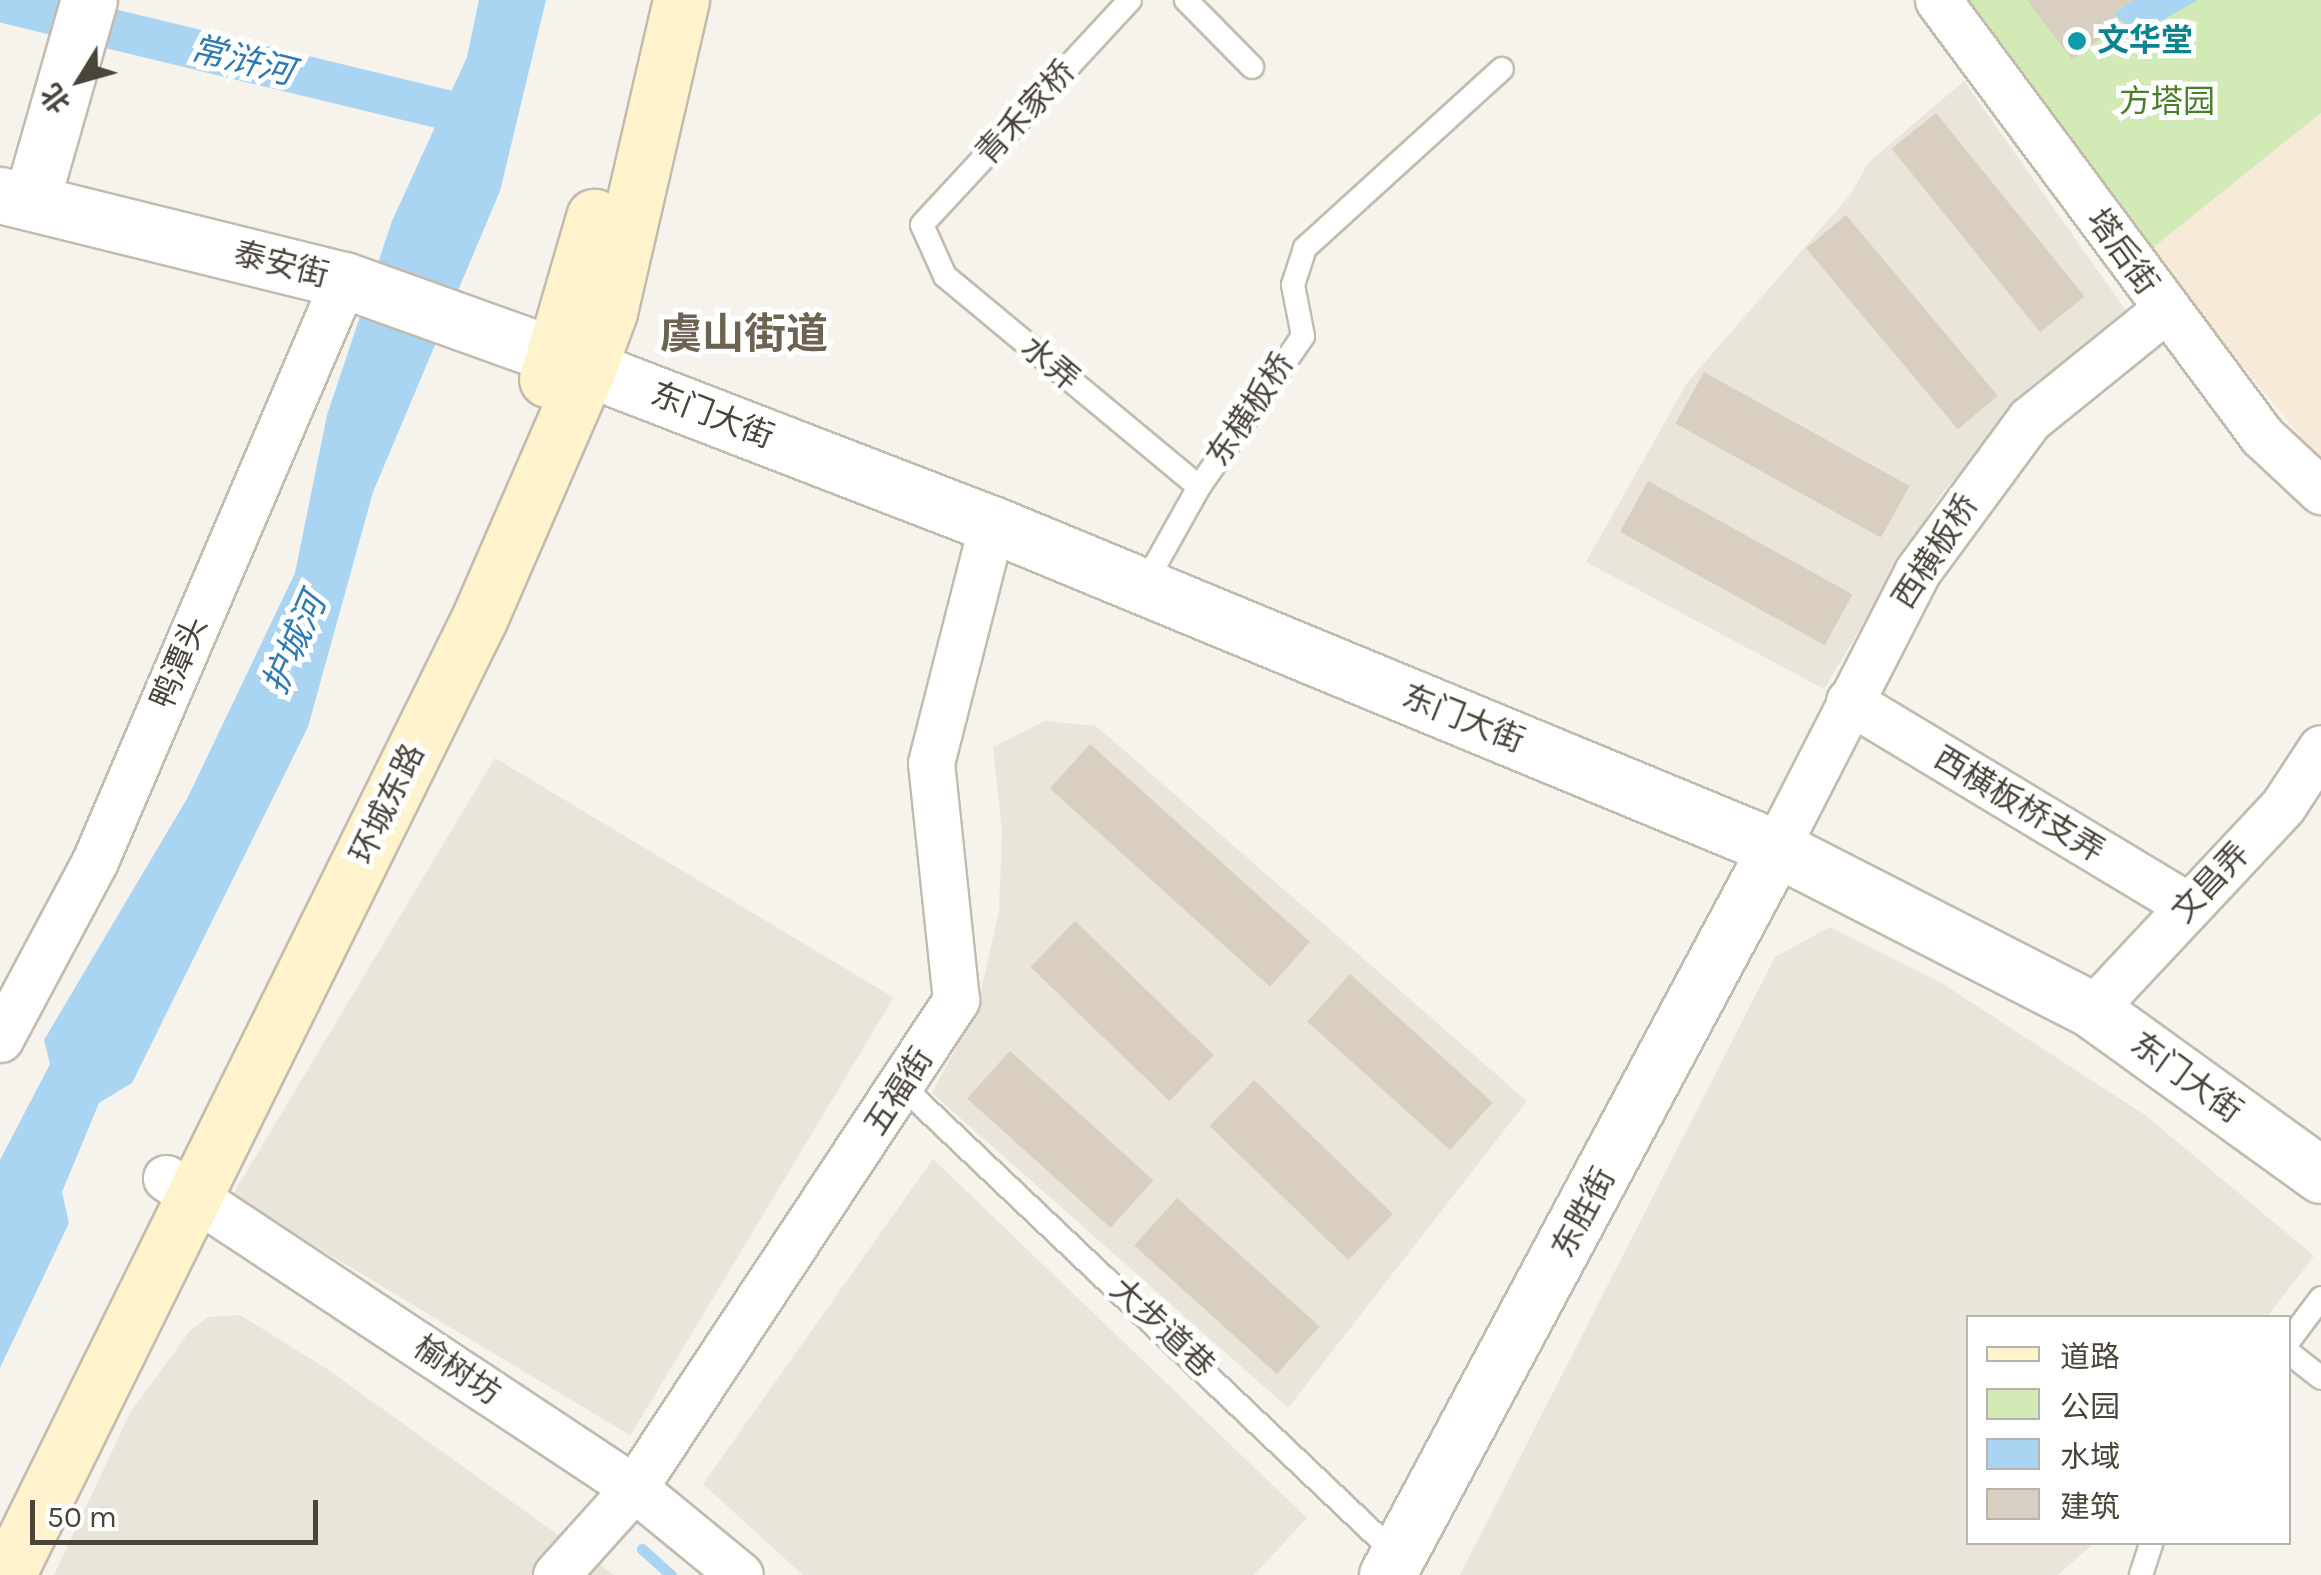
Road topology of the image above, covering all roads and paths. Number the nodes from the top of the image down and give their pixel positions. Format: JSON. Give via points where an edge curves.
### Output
{"nodes":[{"id":1,"x":89,"y":0,"type":"edge"},
{"id":2,"x":645,"y":0,"type":"edge"},
{"id":3,"x":682,"y":0,"type":"edge"},
{"id":4,"x":1130,"y":0,"type":"edge"},
{"id":5,"x":1186,"y":0,"type":"edge"},
{"id":6,"x":1938,"y":0,"type":"edge"},
{"id":7,"x":1252,"y":67,"type":"dead end"},
{"id":8,"x":1502,"y":68,"type":"dead end"},
{"id":9,"x":16,"y":198,"type":"edge"},
{"id":10,"x":922,"y":225,"type":"joint"},
{"id":11,"x":344,"y":280,"type":"junction"},
{"id":12,"x":2165,"y":310,"type":"junction"},
{"id":13,"x":572,"y":363,"type":"junction"},
{"id":14,"x":1199,"y":487,"type":"junction"},
{"id":15,"x":2321,"y":491,"type":"edge"},
{"id":16,"x":992,"y":524,"type":"junction"},
{"id":17,"x":1143,"y":587,"type":"junction"},
{"id":18,"x":1849,"y":702,"type":"junction"},
{"id":19,"x":2321,"y":748,"type":"edge"},
{"id":20,"x":1776,"y":848,"type":"junction"},
{"id":21,"x":2189,"y":906,"type":"junction"},
{"id":22,"x":2092,"y":1010,"type":"junction"},
{"id":23,"x":0,"y":1038,"type":"edge"},
{"id":24,"x":904,"y":1088,"type":"junction"},
{"id":25,"x":2321,"y":1176,"type":"edge"},
{"id":26,"x":180,"y":1187,"type":"junction"},
{"id":27,"x":2321,"y":1298,"type":"edge"},
{"id":28,"x":2291,"y":1338,"type":"edge"},
{"id":29,"x":2291,"y":1354,"type":"edge"},
{"id":30,"x":2321,"y":1378,"type":"edge"},
{"id":31,"x":634,"y":1488,"type":"junction"},
{"id":32,"x":0,"y":1536,"type":"edge"},
{"id":33,"x":2151,"y":1545,"type":"edge"},
{"id":34,"x":1401,"y":1570,"type":"edge"},
{"id":35,"x":7,"y":1575,"type":"edge"},
{"id":36,"x":556,"y":1575,"type":"edge"},
{"id":37,"x":740,"y":1575,"type":"edge"},
{"id":38,"x":2141,"y":1575,"type":"edge"}],
"edges":[{"from":1,"to":9,"type":"street","via":[[57,103]]},
{"from":2,"to":13,"type":"main road","name":"环城东路"},
{"from":3,"to":13,"type":"main road","name":"环城东路","via":[[609,312]]},
{"from":4,"to":10,"type":"lane","name":"青禾家桥"},
{"from":5,"to":7,"type":"lane"},
{"from":6,"to":12,"type":"street","name":"塔后街"},
{"from":8,"to":14,"type":"lane","name":"东横板桥","via":[[1306,248],[1294,285],[1302,336]]},
{"from":9,"to":11,"type":"street","name":"泰安街"},
{"from":10,"to":14,"type":"lane","name":"水弄","via":[[945,276]]},
{"from":11,"to":13,"type":"street","name":"泰安街"},
{"from":11,"to":23,"type":"street","name":"鸭潭头","via":[[96,860]]},
{"from":12,"to":15,"type":"street","name":"塔后街","via":[[2262,436]]},
{"from":12,"to":18,"type":"street","name":"西横板桥","via":[[2030,419],[1917,572]]},
{"from":13,"to":16,"type":"street","name":"东门大街"},
{"from":13,"to":26,"type":"main road","name":"环城东路","via":[[426,655]]},
{"from":14,"to":17,"type":"lane","name":"东横板桥"},
{"from":16,"to":17,"type":"street","name":"东门大街"},
{"from":16,"to":24,"type":"street","name":"五福街","via":[[931,763],[956,1000]]},
{"from":17,"to":20,"type":"street","name":"东门大街"},
{"from":18,"to":20,"type":"street","name":"西横板桥"},
{"from":18,"to":21,"type":"street","name":"西横板桥支弄"},
{"from":19,"to":21,"type":"street","name":"文昌弄","via":[[2284,806]]},
{"from":20,"to":22,"type":"street","name":"东门大街"},
{"from":20,"to":34,"type":"street","name":"东胜街"},
{"from":21,"to":22,"type":"street","name":"文昌弄"},
{"from":22,"to":25,"type":"street","name":"东门大街"},
{"from":24,"to":31,"type":"street","name":"五福街"},
{"from":24,"to":34,"type":"lane","name":"大步道巷","via":[[1271,1429]]},
{"from":26,"to":31,"type":"street","name":"榆树坊"},
{"from":26,"to":32,"type":"main road","name":"环城东路"},
{"from":26,"to":35,"type":"main road","name":"环城东路"},
{"from":27,"to":28,"type":"lane"},
{"from":29,"to":30,"type":"lane"},
{"from":31,"to":36,"type":"street","name":"五福街"},
{"from":31,"to":37,"type":"street","name":"榆树坊"},
{"from":33,"to":38,"type":"lane"}]}
